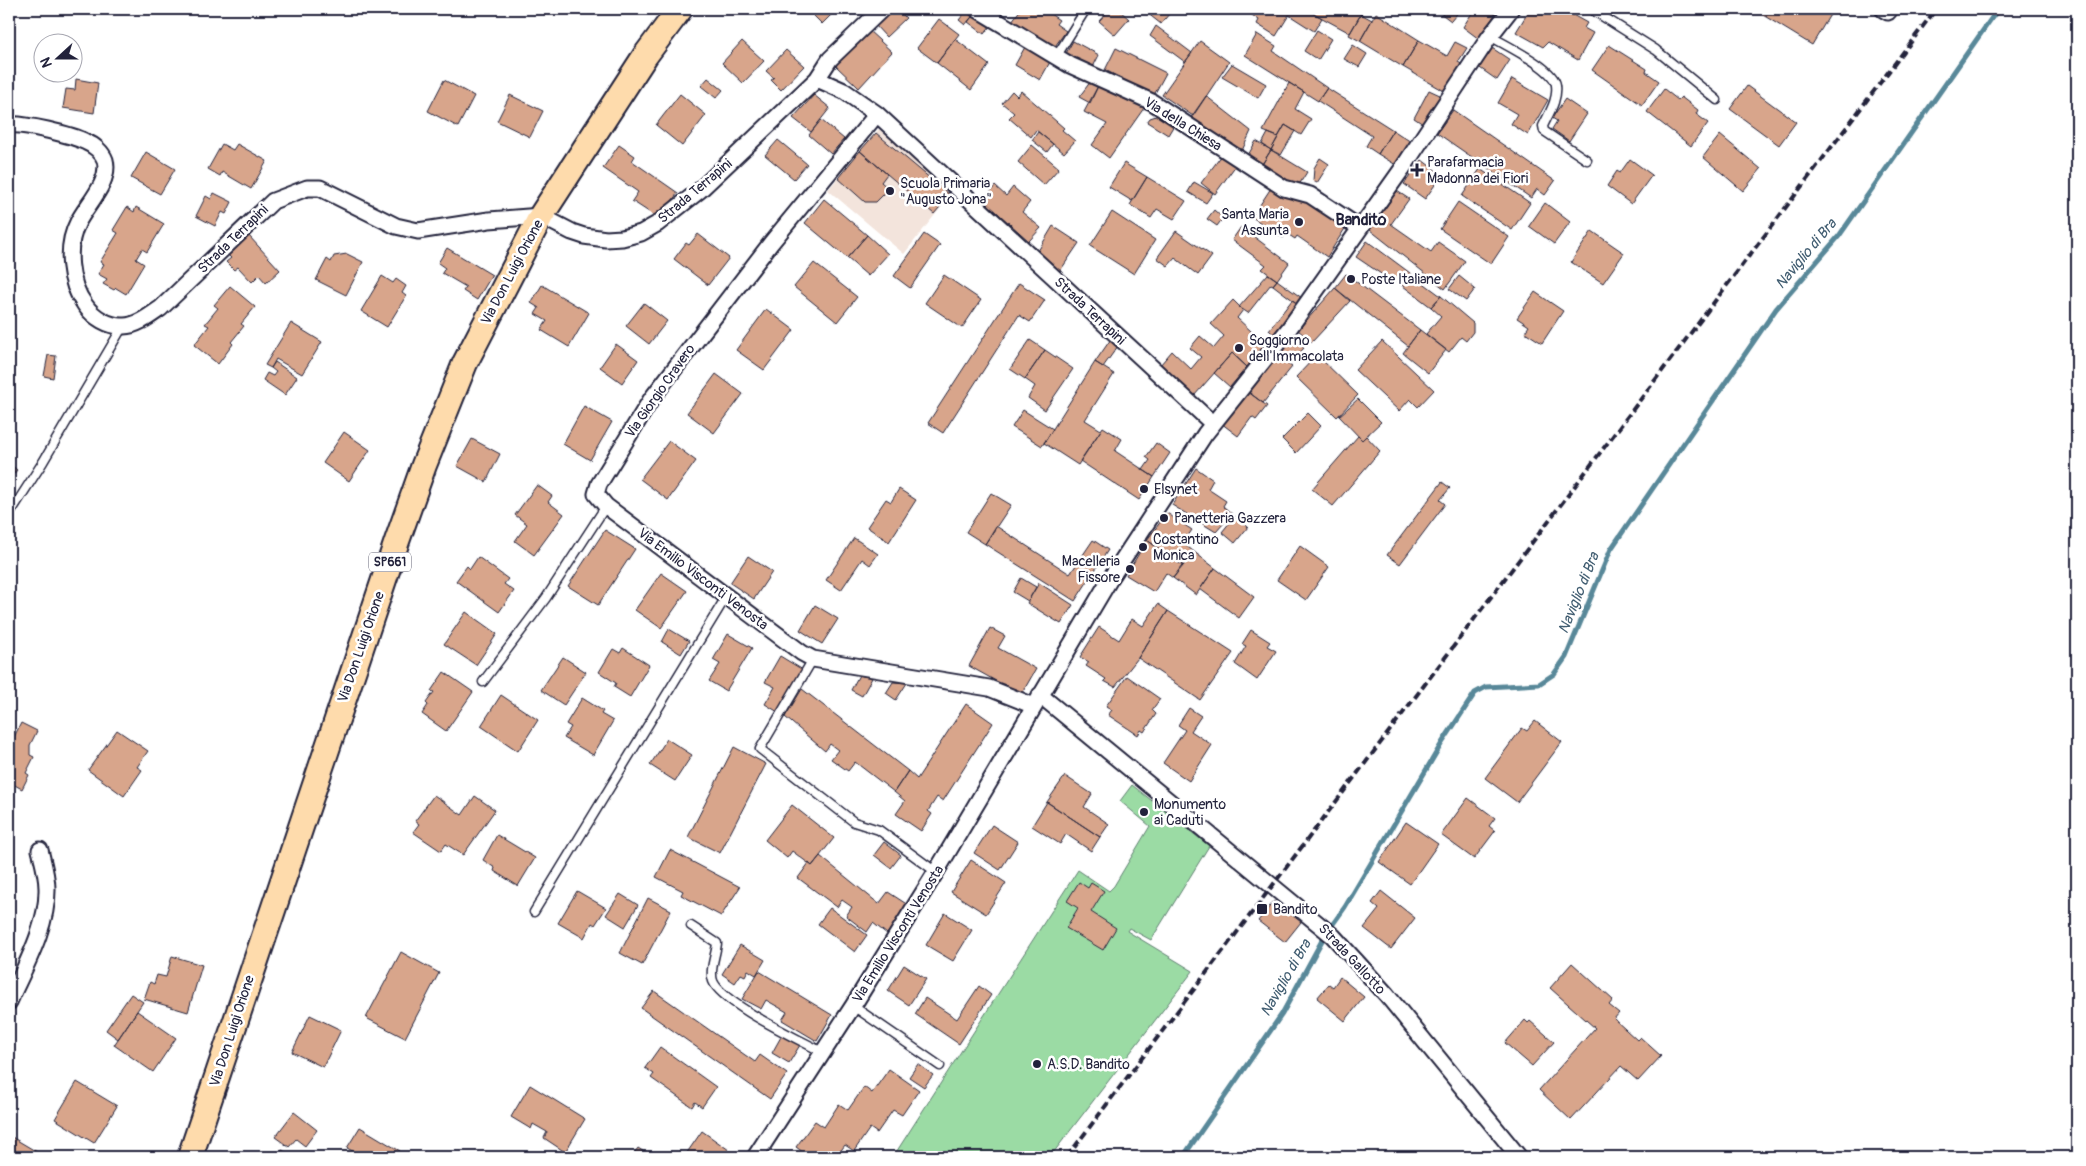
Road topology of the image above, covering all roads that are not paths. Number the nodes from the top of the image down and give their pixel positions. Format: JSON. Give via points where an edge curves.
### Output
{"nodes":[{"id":1,"x":680,"y":9,"type":"edge"},
{"id":2,"x":882,"y":9,"type":"edge"},
{"id":3,"x":977,"y":9,"type":"edge"},
{"id":4,"x":1086,"y":9,"type":"edge"},
{"id":5,"x":1592,"y":9,"type":"edge"},
{"id":6,"x":1883,"y":9,"type":"edge"},
{"id":7,"x":1890,"y":9,"type":"edge"},
{"id":8,"x":1507,"y":10,"type":"edge"},
{"id":9,"x":1490,"y":36,"type":"junction"},
{"id":10,"x":1056,"y":57,"type":"junction"},
{"id":11,"x":817,"y":80,"type":"junction"},
{"id":12,"x":1716,"y":100,"type":"dead end"},
{"id":13,"x":877,"y":114,"type":"junction"},
{"id":14,"x":9,"y":125,"type":"edge"},
{"id":15,"x":1587,"y":160,"type":"dead end"},
{"id":16,"x":541,"y":216,"type":"junction"},
{"id":17,"x":1360,"y":228,"type":"junction"},
{"id":18,"x":123,"y":326,"type":"junction"},
{"id":19,"x":1212,"y":423,"type":"junction"},
{"id":20,"x":606,"y":506,"type":"junction"},
{"id":21,"x":9,"y":515,"type":"edge"},
{"id":22,"x":726,"y":597,"type":"junction"},
{"id":23,"x":813,"y":659,"type":"junction"},
{"id":24,"x":483,"y":682,"type":"dead end"},
{"id":25,"x":1037,"y":700,"type":"junction"},
{"id":26,"x":40,"y":850,"type":"dead end"},
{"id":27,"x":936,"y":872,"type":"junction"},
{"id":28,"x":534,"y":912,"type":"dead end"},
{"id":29,"x":691,"y":926,"type":"dead end"},
{"id":30,"x":9,"y":1002,"type":"edge"},
{"id":31,"x":853,"y":1006,"type":"junction"},
{"id":32,"x":824,"y":1053,"type":"junction"},
{"id":33,"x":940,"y":1066,"type":"dead end"},
{"id":34,"x":759,"y":1155,"type":"edge"},
{"id":35,"x":190,"y":1157,"type":"edge"},
{"id":36,"x":1519,"y":1157,"type":"edge"}],
"edges":[{"from":1,"to":16,"type":"main road","name":"Via Don Luigi Orione","number":"SP661","via":[[645,56]]},
{"from":2,"to":11,"type":"street","via":[[830,59]]},
{"from":3,"to":10,"type":"street","name":"Via della Chiesa"},
{"from":4,"to":10,"type":"lane"},
{"from":5,"to":12,"type":"lane","via":[[1656,50]]},
{"from":6,"to":7,"type":"street","via":[[1888,12]]},
{"from":8,"to":9,"type":"street","name":"Via Emilio Visconti Venosta"},
{"from":9,"to":15,"type":"lane","via":[[1553,76],[1555,101],[1543,126],[1544,131]]},
{"from":9,"to":17,"type":"street","name":"Via Emilio Visconti Venosta"},
{"from":10,"to":17,"type":"street","name":"Via della Chiesa","via":[[1152,102],[1284,188],[1310,195]]},
{"from":11,"to":13,"type":"street","name":"Strada Terrapini","via":[[844,91]]},
{"from":11,"to":16,"type":"street","name":"Strada Terrapini","via":[[700,190],[641,233],[606,239],[584,236]]},
{"from":13,"to":19,"type":"street","name":"Strada Terrapini"},
{"from":13,"to":20,"type":"street","name":"Via Giorgio Cravero","via":[[771,243],[652,398],[599,484],[596,494]]},
{"from":14,"to":18,"type":"street","via":[[24,125],[83,140],[99,150],[105,161],[104,174],[99,189],[77,222],[70,253],[72,272],[76,290],[89,311],[104,322]]},
{"from":16,"to":18,"type":"street","name":"Strada Terrapini","via":[[418,231],[396,226],[320,188],[307,188],[273,200],[161,308],[144,319]]},
{"from":16,"to":35,"type":"main road","name":"Via Don Luigi Orione","number":"SP661","via":[[465,363],[424,465]]},
{"from":17,"to":19,"type":"street","name":"Via Emilio Visconti Venosta","via":[[1288,330]]},
{"from":18,"to":21,"type":"lane"},
{"from":19,"to":25,"type":"street","name":"Via Emilio Visconti Venosta","via":[[1110,579]]},
{"from":20,"to":22,"type":"street","name":"Via Emilio Visconti Venosta"},
{"from":20,"to":24,"type":"lane","via":[[546,598]]},
{"from":22,"to":23,"type":"street","name":"Via Emilio Visconti Venosta"},
{"from":22,"to":28,"type":"lane"},
{"from":23,"to":25,"type":"street","name":"Via Emilio Visconti Venosta","via":[[989,688]]},
{"from":23,"to":27,"type":"lane","via":[[760,749],[854,822],[879,830]]},
{"from":25,"to":27,"type":"street","name":"Via Emilio Visconti Venosta"},
{"from":25,"to":36,"type":"street","name":"Strada Gallotto","via":[[1328,931],[1386,994]]},
{"from":26,"to":30,"type":"street","via":[[47,888],[45,910]]},
{"from":27,"to":31,"type":"street","name":"Via Emilio Visconti Venosta"},
{"from":29,"to":32,"type":"lane","via":[[717,943],[712,973],[717,989],[741,1008]]},
{"from":31,"to":32,"type":"street","name":"Via Emilio Visconti Venosta"},
{"from":31,"to":33,"type":"lane"},
{"from":32,"to":34,"type":"street","name":"Via Emilio Visconti Venosta"}]}
